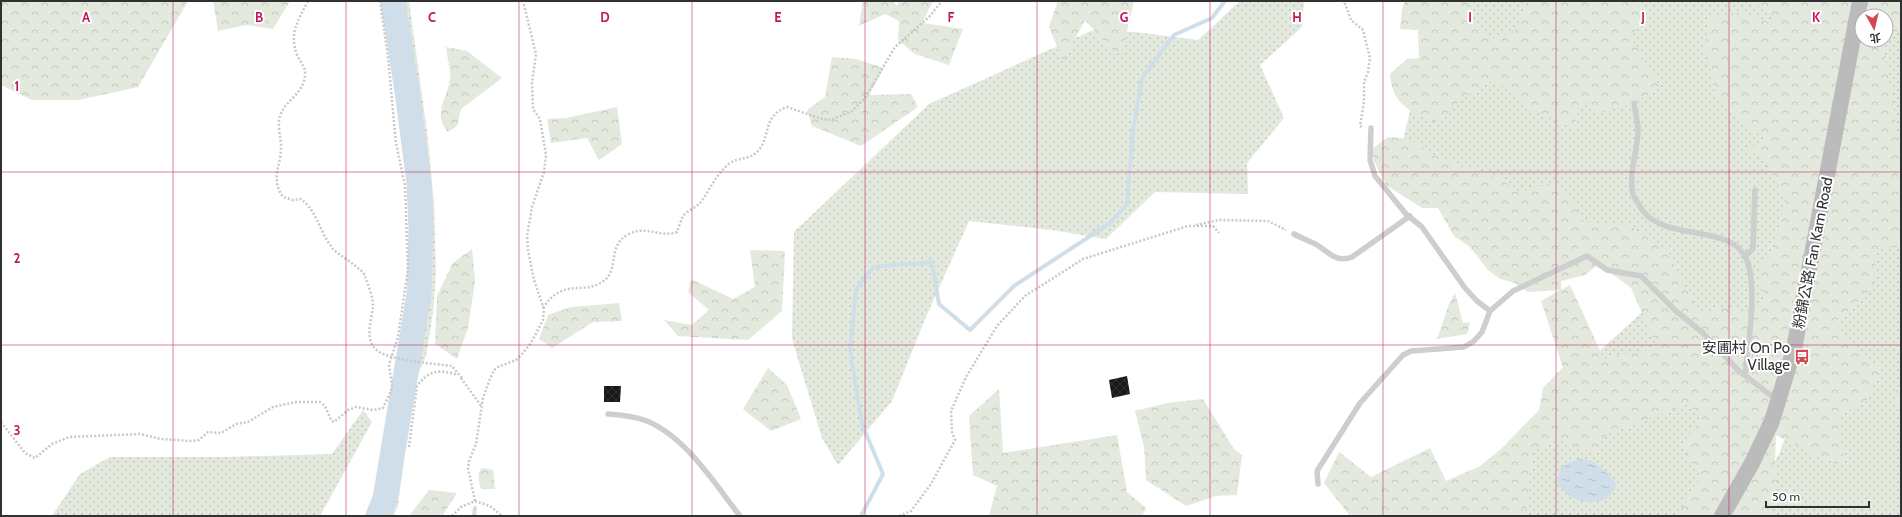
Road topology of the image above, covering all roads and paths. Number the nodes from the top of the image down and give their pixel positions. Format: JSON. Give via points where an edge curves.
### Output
{"nodes":[{"id":1,"x":308,"y":1,"type":"edge"},
{"id":2,"x":380,"y":1,"type":"edge"},
{"id":3,"x":524,"y":1,"type":"edge"},
{"id":4,"x":942,"y":1,"type":"edge"},
{"id":5,"x":1342,"y":1,"type":"edge"},
{"id":6,"x":1860,"y":1,"type":"edge"},
{"id":7,"x":1634,"y":103,"type":"dead end"},
{"id":8,"x":1371,"y":128,"type":"joint"},
{"id":9,"x":1755,"y":190,"type":"dead end"},
{"id":10,"x":1410,"y":216,"type":"junction"},
{"id":11,"x":1188,"y":226,"type":"junction"},
{"id":12,"x":1219,"y":233,"type":"dead end"},
{"id":13,"x":1294,"y":234,"type":"joint"},
{"id":14,"x":1744,"y":257,"type":"junction"},
{"id":15,"x":543,"y":308,"type":"junction"},
{"id":16,"x":1490,"y":311,"type":"junction"},
{"id":17,"x":393,"y":357,"type":"junction"},
{"id":18,"x":1745,"y":376,"type":"junction"},
{"id":19,"x":462,"y":378,"type":"junction"},
{"id":20,"x":1778,"y":402,"type":"junction"},
{"id":21,"x":482,"y":407,"type":"junction"},
{"id":22,"x":608,"y":414,"type":"dead end"},
{"id":23,"x":1,"y":422,"type":"edge"},
{"id":24,"x":409,"y":447,"type":"dead end"},
{"id":25,"x":1318,"y":484,"type":"dead end"},
{"id":26,"x":475,"y":501,"type":"junction"},
{"id":27,"x":452,"y":516,"type":"edge"},
{"id":28,"x":502,"y":516,"type":"edge"},
{"id":29,"x":740,"y":516,"type":"edge"},
{"id":30,"x":899,"y":516,"type":"edge"},
{"id":31,"x":1722,"y":516,"type":"edge"}],
"edges":[{"from":1,"to":17,"type":"path","via":[[297,22],[292,40],[304,67],[303,84],[299,93],[288,103],[280,116],[281,148],[276,176],[279,190],[284,197],[301,199],[310,206],[333,248],[364,274],[373,306],[369,329],[371,341],[376,350]]},
{"from":2,"to":17,"type":"path","via":[[396,143],[405,186],[408,268]]},
{"from":3,"to":15,"type":"path","via":[[536,54],[532,83],[533,109],[540,119],[546,155],[527,236],[534,280]]},
{"from":4,"to":15,"type":"path","via":[[895,47],[865,98],[852,111],[831,120],[786,108],[781,109],[773,116],[758,151],[752,156],[730,164],[714,179],[700,203],[684,215],[677,232],[671,234],[644,230],[627,235],[618,243],[611,271],[606,279],[590,286],[566,289],[557,293],[551,296]]},
{"from":5,"to":8,"type":"path","via":[[1351,20],[1363,30],[1367,44],[1370,58],[1364,82],[1360,126]]},
{"from":6,"to":20,"type":"main road","name":"粉錦公路 Fan Kam Road","via":[[1800,325]]},
{"from":7,"to":14,"type":"lane","via":[[1638,131],[1633,168],[1633,194],[1644,214],[1658,223],[1684,232],[1721,238],[1739,247]]},
{"from":8,"to":10,"type":"lane","via":[[1370,160],[1375,176]]},
{"from":9,"to":14,"type":"lane","via":[[1754,249]]},
{"from":10,"to":13,"type":"lane","via":[[1346,260],[1335,258]]},
{"from":10,"to":16,"type":"lane","via":[[1422,227],[1465,288]]},
{"from":11,"to":12,"type":"path","via":[[1213,226]]},
{"from":11,"to":13,"type":"path","via":[[1219,220],[1268,221]]},
{"from":11,"to":30,"type":"path","via":[[1083,259],[1025,296],[997,326],[966,378],[951,411],[955,440],[931,484],[911,511]]},
{"from":14,"to":18,"type":"lane","via":[[1748,263],[1751,299]]},
{"from":15,"to":21,"type":"path","via":[[543,320],[531,343],[516,360],[494,370]]},
{"from":16,"to":18,"type":"lane","via":[[1513,291],[1587,256],[1607,270],[1641,276]]},
{"from":16,"to":25,"type":"lane","via":[[1482,332],[1464,347],[1412,351],[1403,355],[1360,403],[1317,471]]},
{"from":17,"to":19,"type":"path","via":[[452,366]]},
{"from":17,"to":23,"type":"path","via":[[389,365],[391,391],[383,408],[373,410],[356,407],[348,410],[334,422],[320,402],[296,402],[274,407],[248,422],[236,424],[221,433],[208,432],[199,440],[161,439],[140,434],[82,436],[52,444],[36,458],[25,453]]},
{"from":18,"to":20,"type":"lane"},
{"from":19,"to":21,"type":"path"},
{"from":19,"to":24,"type":"path","via":[[445,371],[432,372],[420,382],[417,386]]},
{"from":20,"to":31,"type":"main road","name":"粉錦公路 Fan Kam Road","via":[[1752,463]]},
{"from":21,"to":26,"type":"path","via":[[476,444],[468,468]]},
{"from":22,"to":29,"type":"lane","via":[[643,419],[660,427],[687,450]]},
{"from":26,"to":27,"type":"path","via":[[461,507]]},
{"from":26,"to":28,"type":"path","via":[[490,506]]}]}
